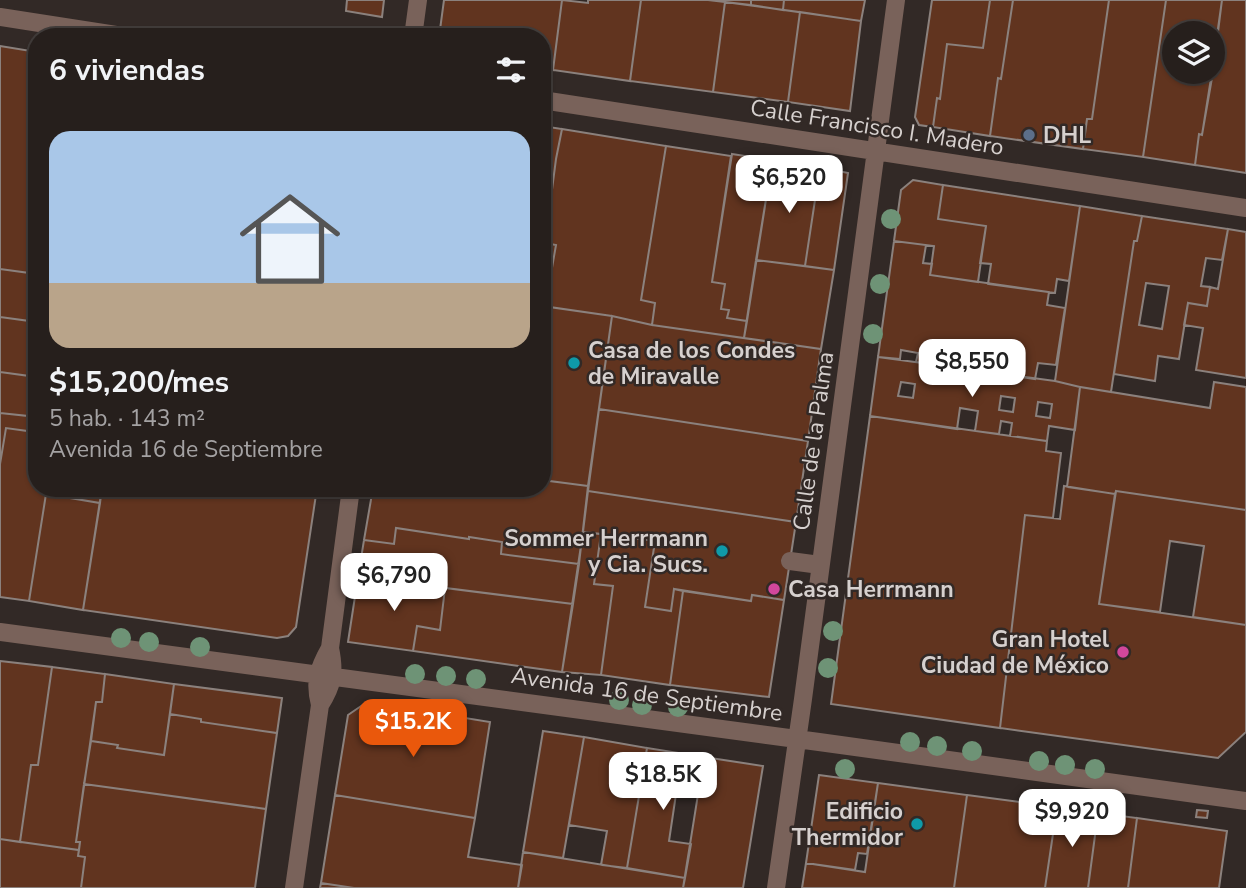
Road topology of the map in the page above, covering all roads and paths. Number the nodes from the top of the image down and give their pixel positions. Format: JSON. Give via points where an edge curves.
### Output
{"nodes":[{"id":1,"x":418,"y":0,"type":"edge"},
{"id":2,"x":896,"y":0,"type":"edge"},
{"id":3,"x":0,"y":17,"type":"edge"},
{"id":4,"x":71,"y":28,"type":"edge"},
{"id":5,"x":414,"y":28,"type":"edge"},
{"id":6,"x":551,"y":101,"type":"edge"},
{"id":7,"x":876,"y":151,"type":"junction"},
{"id":8,"x":1246,"y":208,"type":"edge"},
{"id":9,"x":350,"y":497,"type":"edge"},
{"id":10,"x":790,"y":561,"type":"dead end"},
{"id":11,"x":820,"y":565,"type":"junction"},
{"id":12,"x":0,"y":632,"type":"edge"},
{"id":13,"x":325,"y":675,"type":"junction"},
{"id":14,"x":797,"y":739,"type":"junction"},
{"id":15,"x":1246,"y":801,"type":"edge"},
{"id":16,"x":294,"y":888,"type":"edge"},
{"id":17,"x":776,"y":888,"type":"edge"}],
"edges":[{"from":1,"to":5,"type":"street"},
{"from":2,"to":7,"type":"street","name":"Calle de la Palma"},
{"from":3,"to":4,"type":"street"},
{"from":6,"to":7,"type":"street","name":"Calle Francisco I. Madero"},
{"from":7,"to":8,"type":"street","name":"Calle Francisco I. Madero"},
{"from":7,"to":11,"type":"street","name":"Calle de la Palma"},
{"from":9,"to":13,"type":"street","via":[[330,649],[333,666]]},
{"from":10,"to":11,"type":"street"},
{"from":11,"to":14,"type":"street","name":"Calle de la Palma"},
{"from":12,"to":13,"type":"street","name":"Avenida 16 de Septiembre"},
{"from":13,"to":14,"type":"street","name":"Avenida 16 de Septiembre"},
{"from":13,"to":16,"type":"street","via":[[329,691],[320,705]]},
{"from":14,"to":15,"type":"street","name":"Avenida 16 de Septiembre"},
{"from":14,"to":17,"type":"street","name":"Calle de la Palma"}]}
